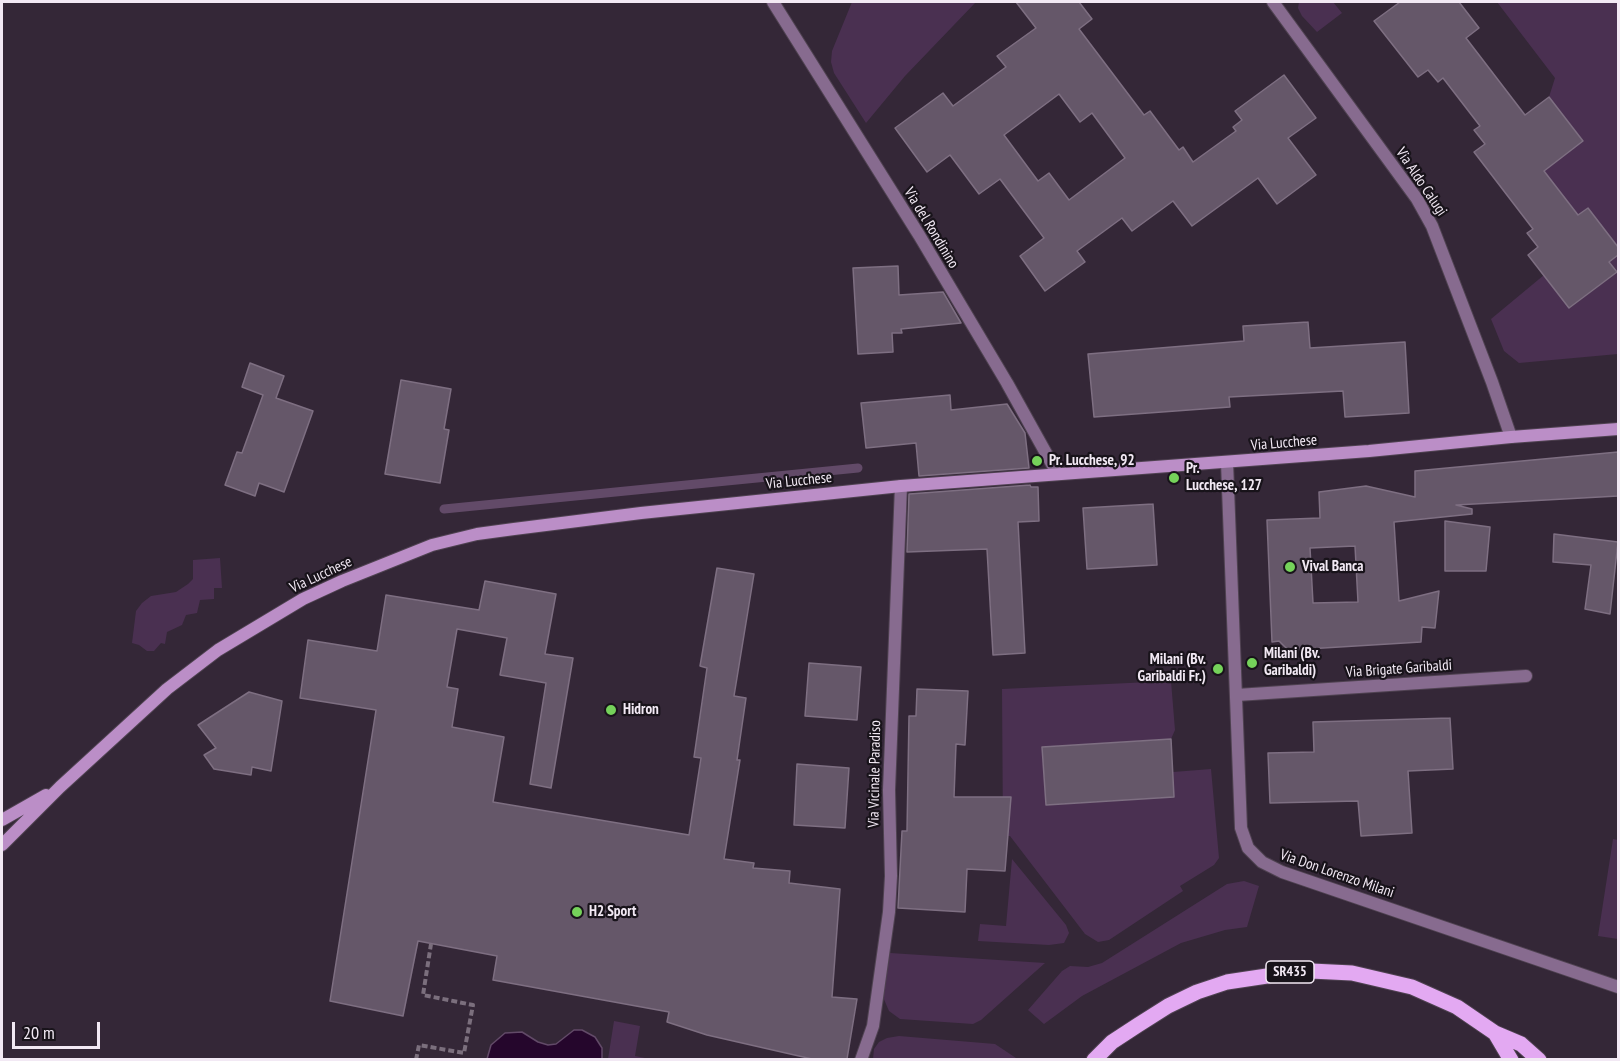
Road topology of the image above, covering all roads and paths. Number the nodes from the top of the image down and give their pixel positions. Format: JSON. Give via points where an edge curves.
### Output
{"nodes":[{"id":1,"x":773,"y":2,"type":"edge"},
{"id":2,"x":1274,"y":2,"type":"edge"},
{"id":3,"x":1618,"y":429,"type":"edge"},
{"id":4,"x":1511,"y":437,"type":"junction"},
{"id":5,"x":1227,"y":462,"type":"junction"},
{"id":6,"x":1057,"y":473,"type":"junction"},
{"id":7,"x":902,"y":486,"type":"junction"},
{"id":8,"x":1526,"y":676,"type":"dead end"},
{"id":9,"x":1237,"y":695,"type":"junction"},
{"id":10,"x":60,"y":787,"type":"junction"},
{"id":11,"x":2,"y":820,"type":"edge"},
{"id":12,"x":2,"y":845,"type":"edge"},
{"id":13,"x":431,"y":944,"type":"dead end"},
{"id":14,"x":1618,"y":987,"type":"edge"},
{"id":15,"x":1495,"y":1033,"type":"junction"},
{"id":16,"x":416,"y":1059,"type":"edge"},
{"id":17,"x":861,"y":1059,"type":"edge"},
{"id":18,"x":1094,"y":1059,"type":"edge"},
{"id":19,"x":1511,"y":1059,"type":"edge"},
{"id":20,"x":1539,"y":1059,"type":"edge"}],
"edges":[{"from":1,"to":6,"type":"street","name":"Via del Rondinino","via":[[919,235]]},
{"from":2,"to":4,"type":"street","name":"Via Aldo Calugi","via":[[1417,199],[1432,226]]},
{"from":3,"to":4,"type":"street","name":"Via Lucchese"},
{"from":4,"to":5,"type":"street","name":"Via Lucchese"},
{"from":5,"to":6,"type":"street","name":"Via Lucchese"},
{"from":5,"to":9,"type":"street","name":"Via Don Lorenzo Milani"},
{"from":6,"to":7,"type":"street","name":"Via Lucchese"},
{"from":7,"to":10,"type":"street","name":"Via Lucchese","via":[[641,513],[477,534],[432,545],[303,599],[218,650],[167,689]]},
{"from":7,"to":17,"type":"street","name":"Via Vicinale Paradiso","via":[[889,790],[889,912],[873,1026]]},
{"from":8,"to":9,"type":"street","name":"Via Brigate Garibaldi"},
{"from":9,"to":14,"type":"street","name":"Via Don Lorenzo Milani","via":[[1241,828],[1255,857],[1282,872]]},
{"from":10,"to":11,"type":"street","name":"Via Lucchese"},
{"from":10,"to":12,"type":"street","name":"Via Lucchese"},
{"from":13,"to":16,"type":"path","via":[[423,994],[473,1005],[464,1053],[419,1045]]},
{"from":15,"to":18,"type":"main road","number":"SR435","via":[[1457,1006],[1412,987],[1352,973],[1295,972],[1227,982],[1197,992],[1138,1024]]},
{"from":15,"to":19,"type":"main road","number":"SR435"},
{"from":15,"to":20,"type":"main road","via":[[1511,1038]]}]}
